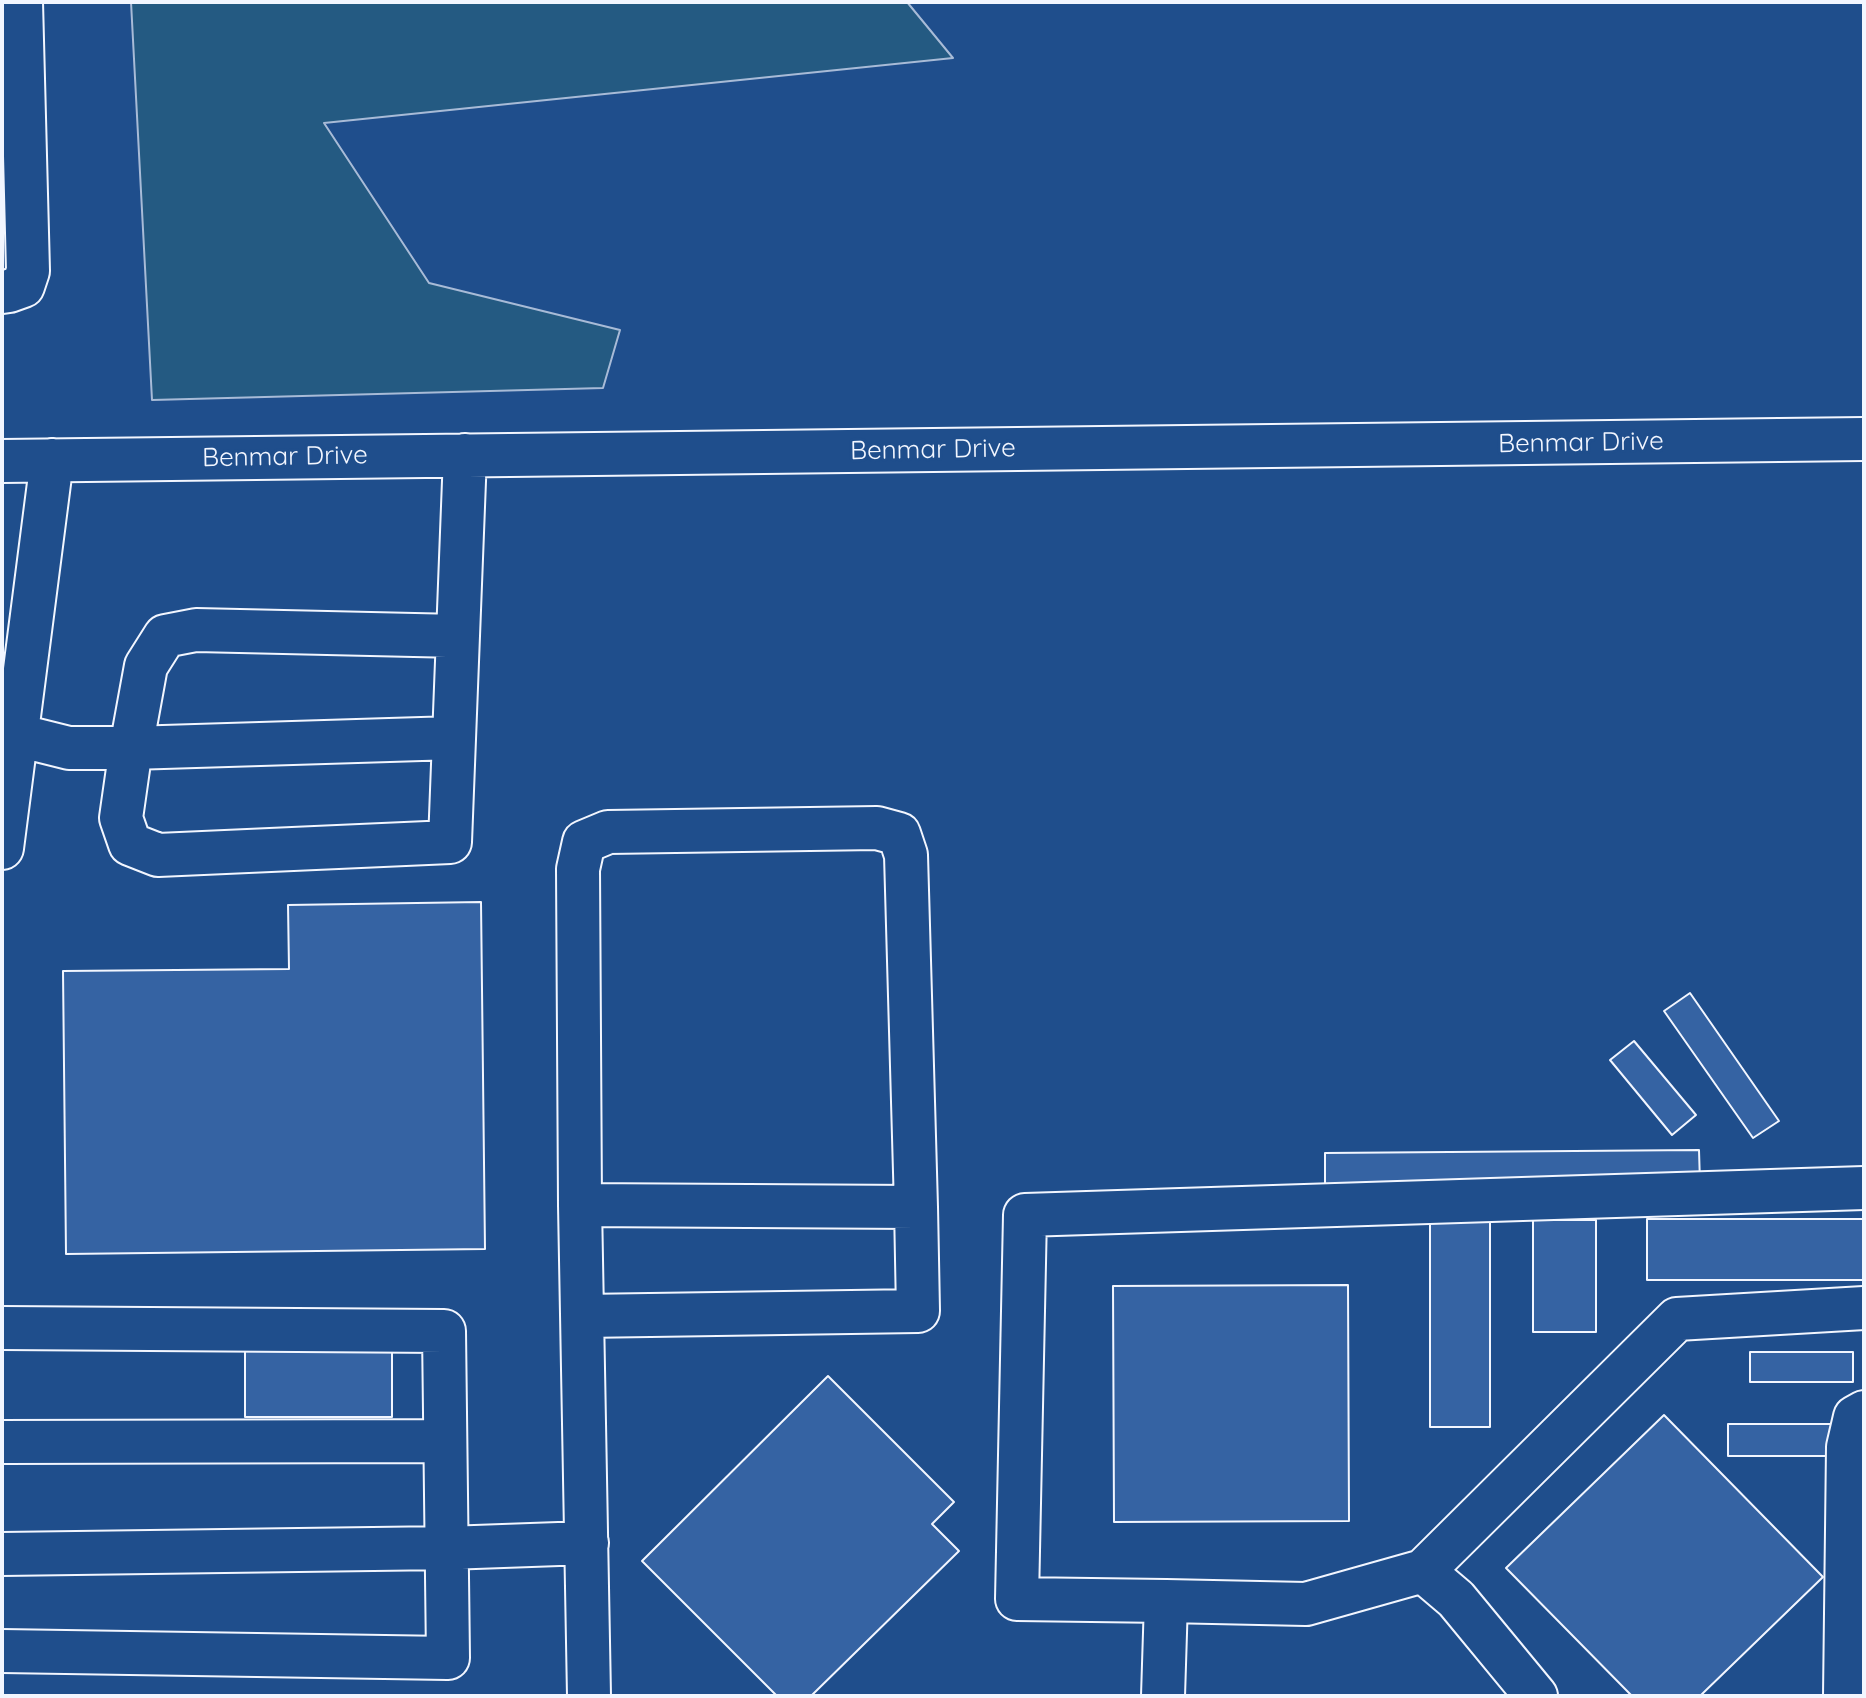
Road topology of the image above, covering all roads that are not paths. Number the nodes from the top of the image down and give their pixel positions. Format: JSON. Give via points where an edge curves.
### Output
{"nodes":[{"id":1,"x":21,"y":2,"type":"edge"},
{"id":2,"x":2,"y":292,"type":"edge"},
{"id":3,"x":1864,"y":439,"type":"edge"},
{"id":4,"x":465,"y":455,"type":"junction"},
{"id":5,"x":52,"y":460,"type":"junction"},
{"id":6,"x":2,"y":461,"type":"edge"},
{"id":7,"x":458,"y":636,"type":"junction"},
{"id":8,"x":17,"y":735,"type":"junction"},
{"id":9,"x":454,"y":738,"type":"junction"},
{"id":10,"x":131,"y":748,"type":"junction"},
{"id":11,"x":2,"y":848,"type":"edge"},
{"id":12,"x":1864,"y":1188,"type":"edge"},
{"id":13,"x":580,"y":1205,"type":"junction"},
{"id":14,"x":916,"y":1207,"type":"junction"},
{"id":15,"x":1864,"y":1308,"type":"edge"},
{"id":16,"x":583,"y":1316,"type":"junction"},
{"id":17,"x":2,"y":1328,"type":"edge"},
{"id":18,"x":1864,"y":1412,"type":"edge"},
{"id":19,"x":445,"y":1441,"type":"junction"},
{"id":20,"x":2,"y":1442,"type":"edge"},
{"id":21,"x":587,"y":1543,"type":"junction"},
{"id":22,"x":447,"y":1548,"type":"junction"},
{"id":23,"x":2,"y":1554,"type":"edge"},
{"id":24,"x":1423,"y":1571,"type":"junction"},
{"id":25,"x":1166,"y":1601,"type":"junction"},
{"id":26,"x":2,"y":1651,"type":"edge"},
{"id":27,"x":589,"y":1696,"type":"edge"},
{"id":28,"x":1163,"y":1696,"type":"edge"},
{"id":29,"x":1536,"y":1696,"type":"edge"},
{"id":30,"x":1845,"y":1696,"type":"edge"}],
"edges":[{"from":1,"to":2,"type":"street","via":[[28,271],[23,286]]},
{"from":3,"to":4,"type":"street","name":"Benmar Drive"},
{"from":4,"to":5,"type":"street","name":"Benmar Drive"},
{"from":4,"to":7,"type":"street"},
{"from":5,"to":6,"type":"street","name":"Benmar Drive"},
{"from":5,"to":8,"type":"street"},
{"from":7,"to":9,"type":"street"},
{"from":7,"to":10,"type":"street","via":[[196,630],[165,636],[146,666]]},
{"from":8,"to":10,"type":"street","via":[[69,748]]},
{"from":8,"to":11,"type":"street"},
{"from":9,"to":10,"type":"street"},
{"from":9,"to":10,"type":"street","via":[[450,842],[158,855],[130,844],[121,818]]},
{"from":12,"to":25,"type":"street","via":[[1025,1215],[1017,1599]]},
{"from":13,"to":14,"type":"street"},
{"from":13,"to":14,"type":"street","via":[[578,869],[584,842],[608,832],[877,828],[899,834],[906,855]]},
{"from":13,"to":16,"type":"street"},
{"from":14,"to":16,"type":"street","via":[[918,1311]]},
{"from":15,"to":24,"type":"street","via":[[1677,1319]]},
{"from":16,"to":21,"type":"street"},
{"from":17,"to":19,"type":"street","via":[[444,1331]]},
{"from":18,"to":30,"type":"street","via":[[1855,1417],[1848,1447]]},
{"from":19,"to":20,"type":"street"},
{"from":19,"to":22,"type":"street"},
{"from":21,"to":22,"type":"street"},
{"from":21,"to":27,"type":"street"},
{"from":22,"to":23,"type":"street"},
{"from":22,"to":26,"type":"street","via":[[448,1658]]},
{"from":24,"to":25,"type":"street","via":[[1306,1604]]},
{"from":24,"to":29,"type":"street","via":[[1456,1599]]},
{"from":25,"to":28,"type":"street"}]}
